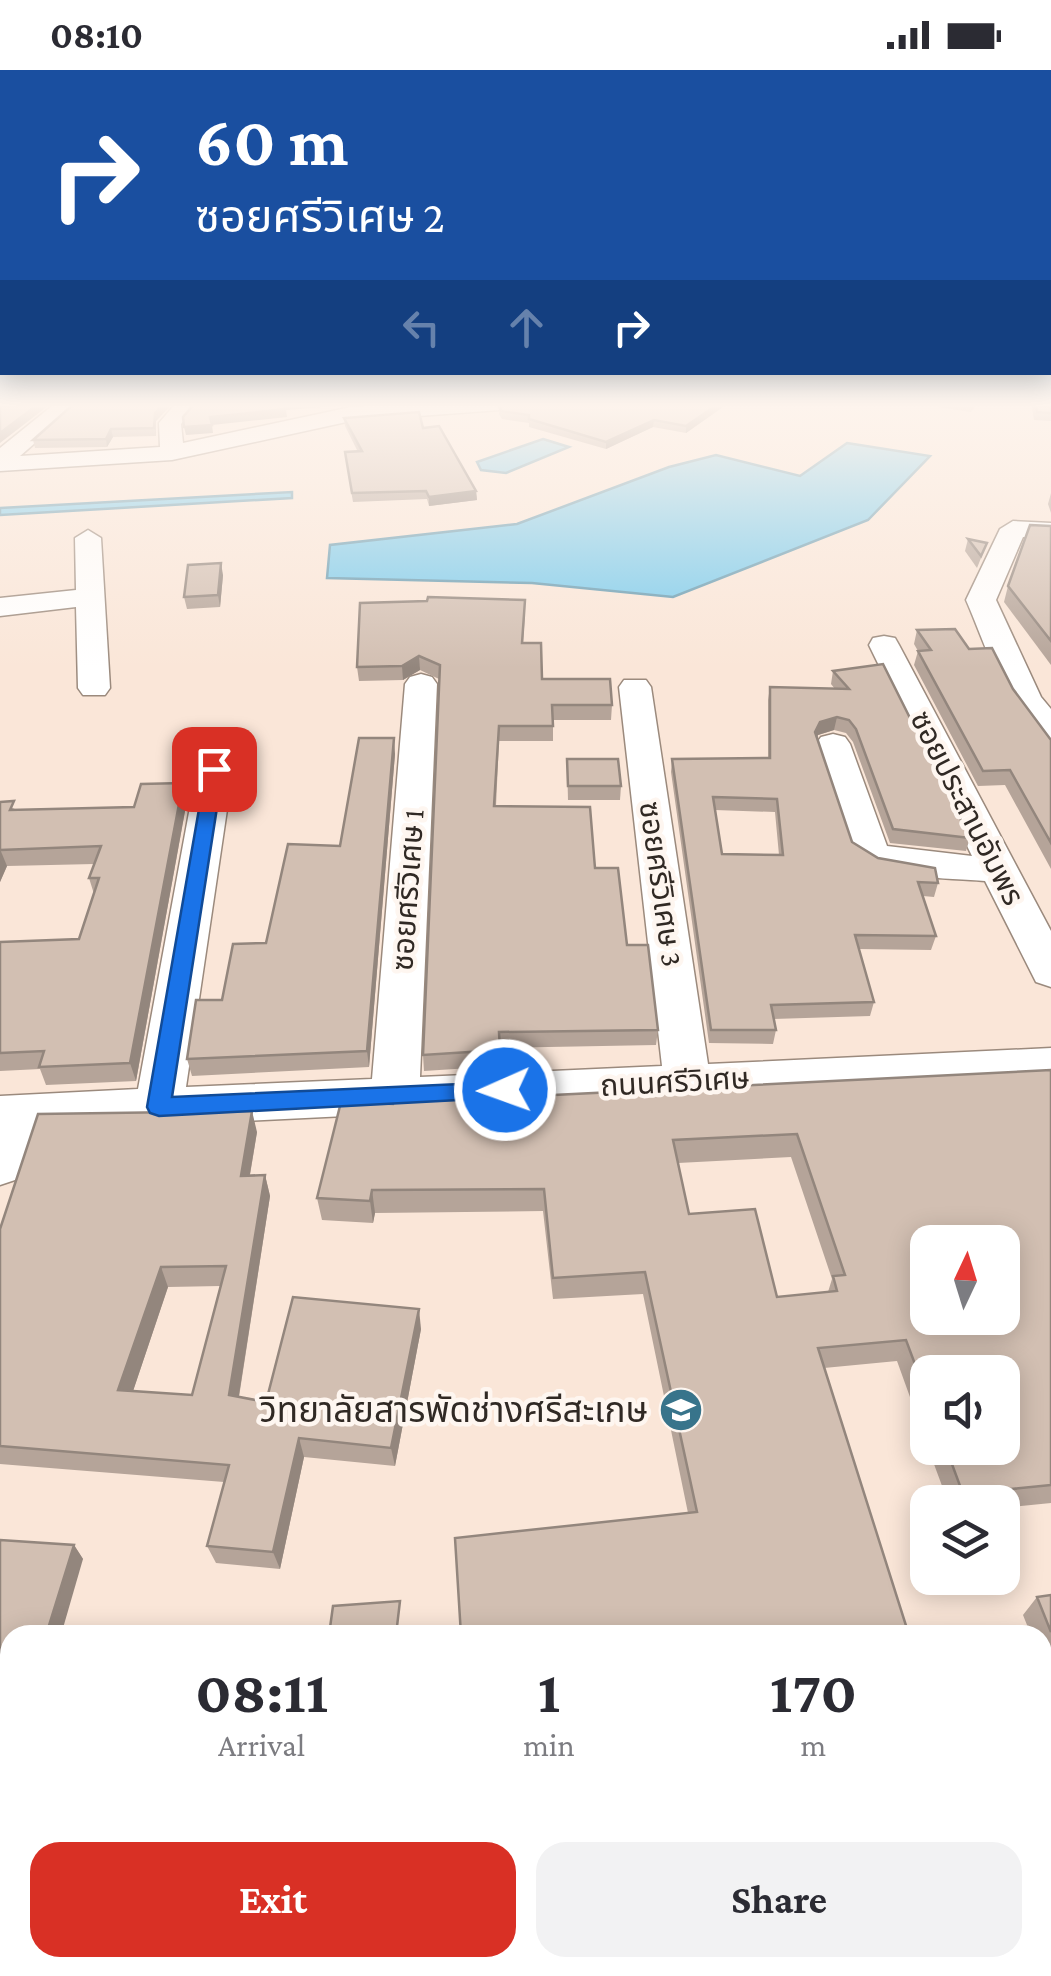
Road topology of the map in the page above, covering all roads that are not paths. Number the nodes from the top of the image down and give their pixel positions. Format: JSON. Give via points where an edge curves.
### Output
{"nodes":[{"id":1,"x":1051,"y":531,"type":"edge"},
{"id":2,"x":88,"y":538,"type":"dead end"},
{"id":3,"x":91,"y":596,"type":"junction"},
{"id":4,"x":0,"y":607,"type":"edge"},
{"id":5,"x":884,"y":645,"type":"dead end"},
{"id":6,"x":421,"y":684,"type":"dead end"},
{"id":7,"x":635,"y":686,"type":"dead end"},
{"id":8,"x":94,"y":688,"type":"dead end"},
{"id":9,"x":1051,"y":732,"type":"edge"},
{"id":10,"x":833,"y":744,"type":"dead end"},
{"id":11,"x":214,"y":769,"type":"dead end"},
{"id":12,"x":998,"y":870,"type":"junction"},
{"id":13,"x":1051,"y":972,"type":"edge"},
{"id":14,"x":1051,"y":1065,"type":"edge"},
{"id":15,"x":687,"y":1082,"type":"junction"},
{"id":16,"x":396,"y":1096,"type":"junction"},
{"id":17,"x":159,"y":1107,"type":"junction"},
{"id":18,"x":9,"y":1114,"type":"edge"},
{"id":19,"x":0,"y":1165,"type":"edge"}],
"edges":[{"from":1,"to":9,"type":"street","via":[[1013,529],[982,600],[1026,699]]},
{"from":2,"to":3,"type":"street"},
{"from":3,"to":4,"type":"street"},
{"from":3,"to":8,"type":"street"},
{"from":5,"to":12,"type":"street","name":"ซอยประสานอัมพร"},
{"from":6,"to":16,"type":"street","name":"ซอยศรีวิเศษ 1"},
{"from":7,"to":15,"type":"street","name":"ซอยศรีวิเศษ 3"},
{"from":10,"to":12,"type":"street","via":[[870,853]]},
{"from":11,"to":17,"type":"street"},
{"from":12,"to":13,"type":"street","name":"ซอยประสานอัมพร"},
{"from":14,"to":15,"type":"street","name":"ถนนศรีวิเศษ"},
{"from":15,"to":16,"type":"street","name":"ถนนศรีวิเศษ"},
{"from":16,"to":17,"type":"street","name":"ถนนศรีวิเศษ"},
{"from":17,"to":18,"type":"street","name":"ถนนศรีวิเศษ"},
{"from":18,"to":19,"type":"street"}]}
